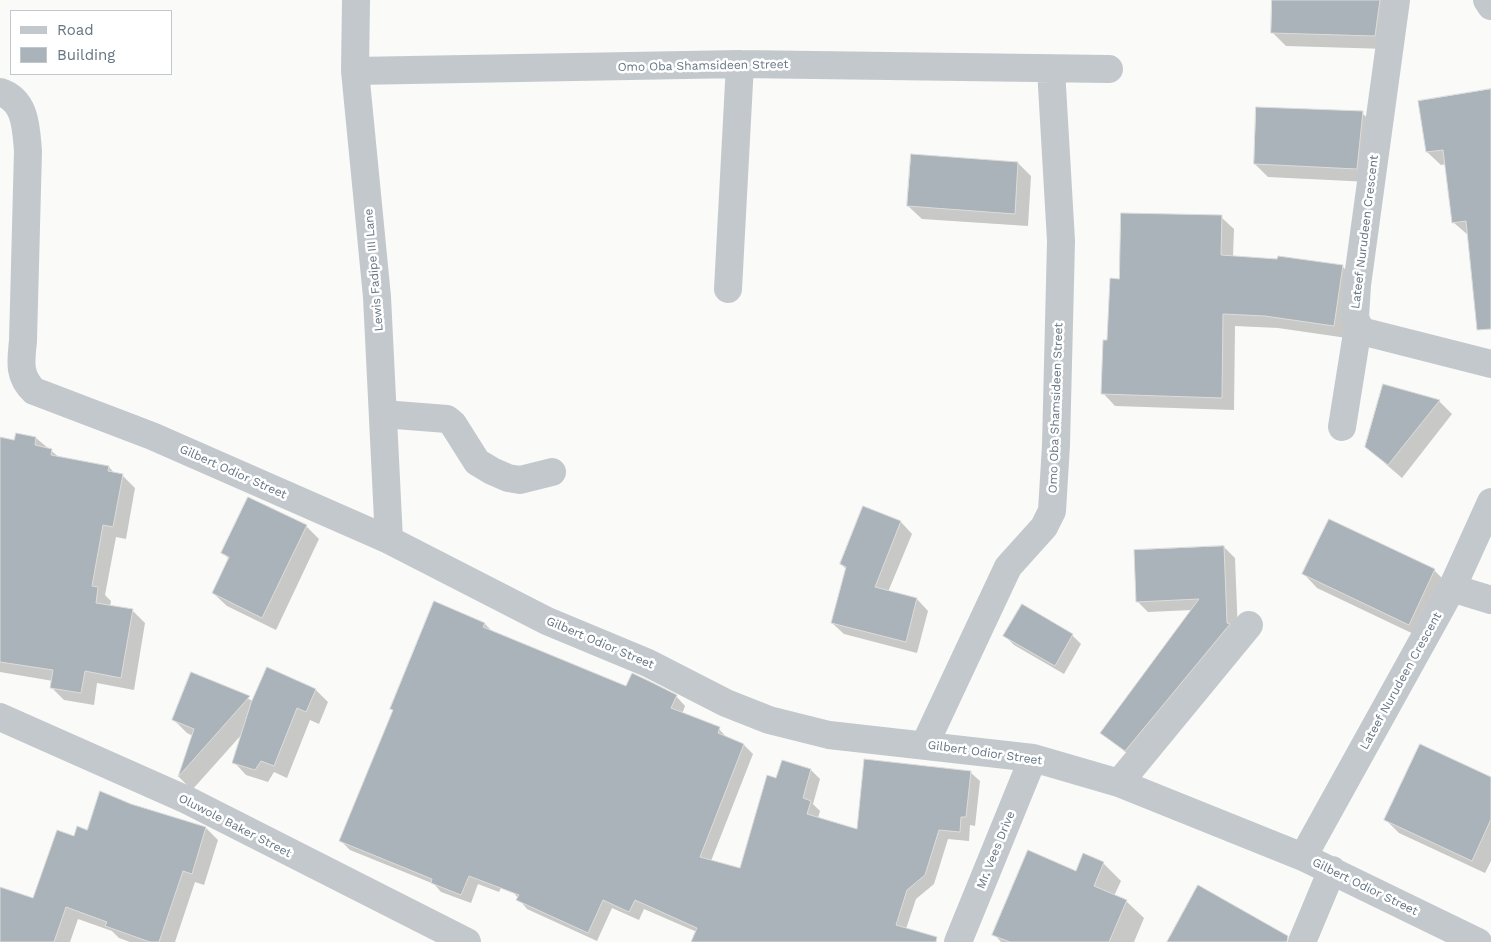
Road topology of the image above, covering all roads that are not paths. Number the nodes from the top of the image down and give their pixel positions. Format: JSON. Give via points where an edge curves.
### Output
{"nodes":[{"id":1,"x":356,"y":0,"type":"edge"},
{"id":2,"x":1396,"y":0,"type":"edge"},
{"id":3,"x":1487,"y":0,"type":"edge"},
{"id":4,"x":1491,"y":6,"type":"edge"},
{"id":5,"x":740,"y":64,"type":"junction"},
{"id":6,"x":1051,"y":69,"type":"junction"},
{"id":7,"x":1109,"y":69,"type":"dead end"},
{"id":8,"x":355,"y":71,"type":"junction"},
{"id":9,"x":0,"y":92,"type":"edge"},
{"id":10,"x":728,"y":290,"type":"dead end"},
{"id":11,"x":1358,"y":327,"type":"junction"},
{"id":12,"x":1491,"y":364,"type":"edge"},
{"id":13,"x":383,"y":414,"type":"junction"},
{"id":14,"x":1342,"y":427,"type":"dead end"},
{"id":15,"x":552,"y":472,"type":"dead end"},
{"id":16,"x":1491,"y":502,"type":"edge"},
{"id":17,"x":389,"y":540,"type":"junction"},
{"id":18,"x":1452,"y":588,"type":"junction"},
{"id":19,"x":1491,"y":600,"type":"edge"},
{"id":20,"x":1249,"y":625,"type":"dead end"},
{"id":21,"x":0,"y":717,"type":"edge"},
{"id":22,"x":925,"y":744,"type":"junction"},
{"id":23,"x":1033,"y":758,"type":"junction"},
{"id":24,"x":1119,"y":783,"type":"junction"},
{"id":25,"x":1303,"y":857,"type":"junction"},
{"id":26,"x":1332,"y":870,"type":"junction"},
{"id":27,"x":467,"y":942,"type":"edge"},
{"id":28,"x":958,"y":942,"type":"edge"},
{"id":29,"x":1302,"y":942,"type":"edge"},
{"id":30,"x":1478,"y":942,"type":"edge"}],
"edges":[{"from":1,"to":8,"type":"street","name":"Lewis Fadipe III Lane"},
{"from":2,"to":11,"type":"street","name":"Lateef Nurudeen Crescent","via":[[1354,307]]},
{"from":3,"to":4,"type":"street"},
{"from":5,"to":6,"type":"street","name":"Omo Oba Shamsideen Street"},
{"from":5,"to":8,"type":"street","name":"Omo Oba Shamsideen Street"},
{"from":5,"to":10,"type":"street"},
{"from":6,"to":7,"type":"street","name":"Omo Oba Shamsideen Street"},
{"from":6,"to":22,"type":"street","name":"Omo Oba Shamsideen Street","via":[[1061,241],[1052,511],[1044,527],[1008,567]]},
{"from":8,"to":13,"type":"street","name":"Lewis Fadipe III Lane","via":[[377,297]]},
{"from":9,"to":17,"type":"street","name":"Gilbert Odior Street","via":[[17,103],[27,133],[20,368],[27,384],[44,396],[152,436]]},
{"from":11,"to":12,"type":"street","name":"Lateef Nurudeen Crescent","via":[[1362,331]]},
{"from":11,"to":14,"type":"street"},
{"from":13,"to":15,"type":"street","via":[[447,419],[477,462],[508,478],[520,480]]},
{"from":13,"to":17,"type":"street","name":"Lewis Fadipe III Lane"},
{"from":16,"to":18,"type":"street","name":"Lateef Nurudeen Crescent"},
{"from":17,"to":22,"type":"street","name":"Gilbert Odior Street","via":[[547,621],[648,663],[726,704],[769,720],[829,735]]},
{"from":18,"to":19,"type":"street"},
{"from":18,"to":25,"type":"street","name":"Lateef Nurudeen Crescent"},
{"from":20,"to":24,"type":"street"},
{"from":21,"to":27,"type":"street","name":"Oluwole Baker Street","via":[[187,800]]},
{"from":22,"to":23,"type":"street","name":"Gilbert Odior Street"},
{"from":23,"to":24,"type":"street","name":"Gilbert Odior Street"},
{"from":23,"to":28,"type":"street","name":"Mr. Vees Drive"},
{"from":24,"to":25,"type":"street","name":"Gilbert Odior Street"},
{"from":25,"to":26,"type":"street","name":"Gilbert Odior Street"},
{"from":26,"to":29,"type":"street"},
{"from":26,"to":30,"type":"street","name":"Gilbert Odior Street"}]}
